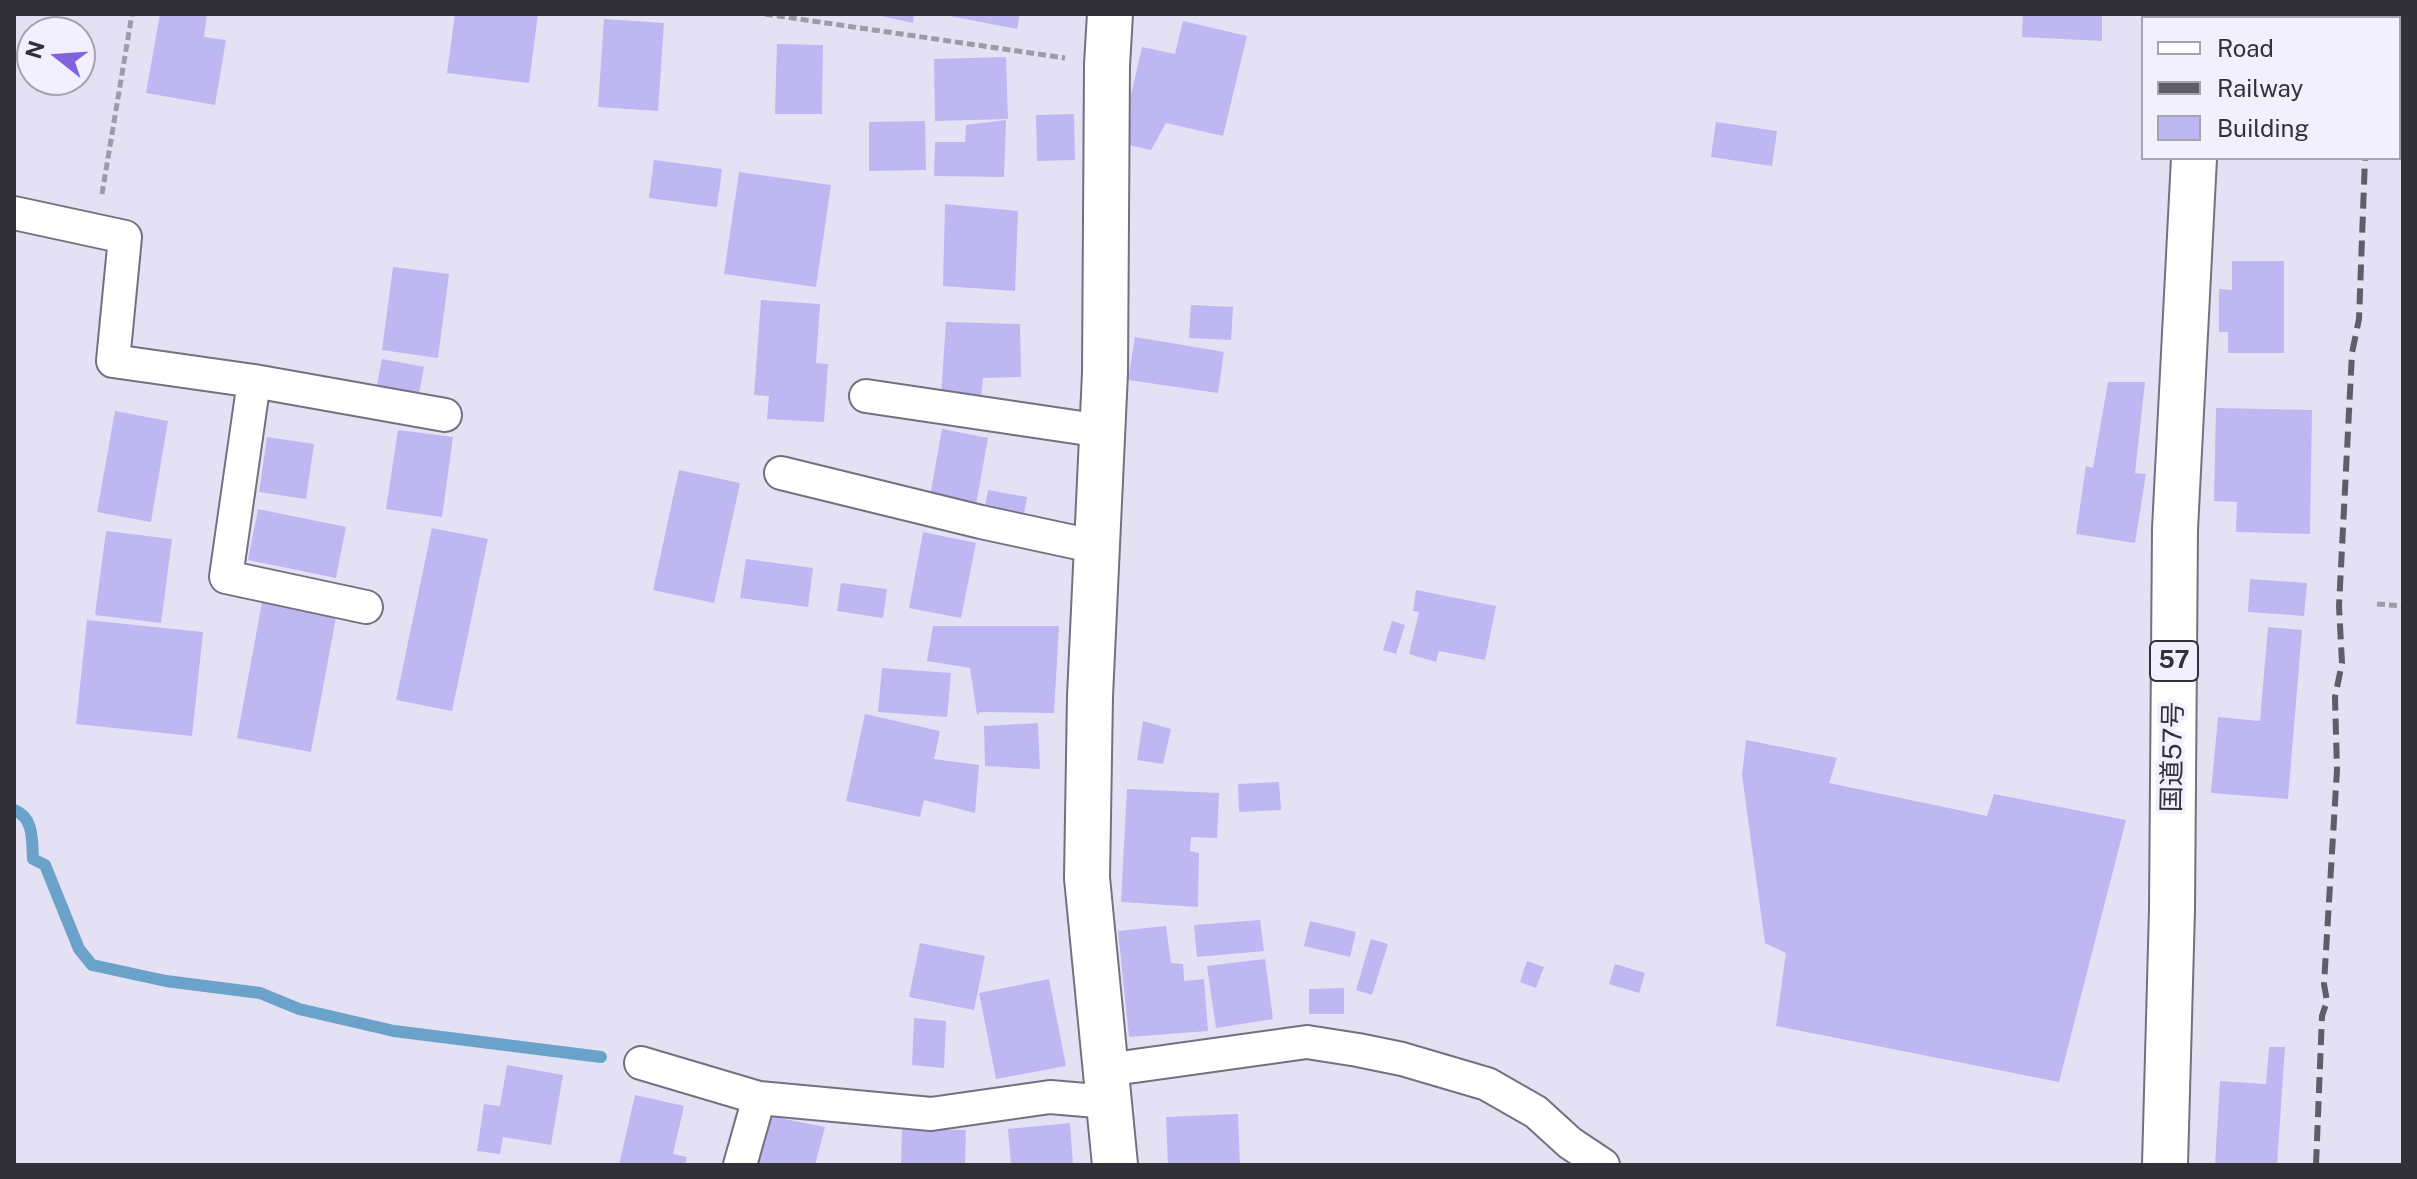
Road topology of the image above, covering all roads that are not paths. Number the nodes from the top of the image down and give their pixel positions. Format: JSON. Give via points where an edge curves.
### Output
{"nodes":[{"id":1,"x":1110,"y":14,"type":"edge"},
{"id":2,"x":2194,"y":160,"type":"edge"},
{"id":3,"x":14,"y":213,"type":"edge"},
{"id":4,"x":254,"y":381,"type":"junction"},
{"id":5,"x":866,"y":396,"type":"dead end"},
{"id":6,"x":445,"y":415,"type":"dead end"},
{"id":7,"x":1102,"y":431,"type":"junction"},
{"id":8,"x":781,"y":473,"type":"dead end"},
{"id":9,"x":1097,"y":547,"type":"junction"},
{"id":10,"x":366,"y":607,"type":"dead end"},
{"id":11,"x":641,"y":1063,"type":"dead end"},
{"id":12,"x":1108,"y":1086,"type":"junction"},
{"id":13,"x":759,"y":1098,"type":"junction"},
{"id":14,"x":740,"y":1165,"type":"edge"},
{"id":15,"x":1115,"y":1165,"type":"edge"},
{"id":16,"x":1603,"y":1165,"type":"edge"},
{"id":17,"x":2165,"y":1165,"type":"edge"}],
"edges":[{"from":1,"to":7,"type":"main road"},
{"from":2,"to":17,"type":"main road","name":"国道57号","number":"57","via":[[2175,529]]},
{"from":3,"to":4,"type":"street","via":[[125,237],[113,361]]},
{"from":4,"to":6,"type":"street"},
{"from":4,"to":10,"type":"street","via":[[226,577]]},
{"from":5,"to":7,"type":"street"},
{"from":7,"to":9,"type":"main road"},
{"from":8,"to":9,"type":"street"},
{"from":9,"to":12,"type":"main road","via":[[1087,878]]},
{"from":11,"to":13,"type":"street"},
{"from":12,"to":13,"type":"street","via":[[931,1114]]},
{"from":12,"to":15,"type":"main road"},
{"from":12,"to":16,"type":"street","via":[[1307,1042],[1358,1050],[1487,1084],[1536,1112]]},
{"from":13,"to":14,"type":"street"}]}
